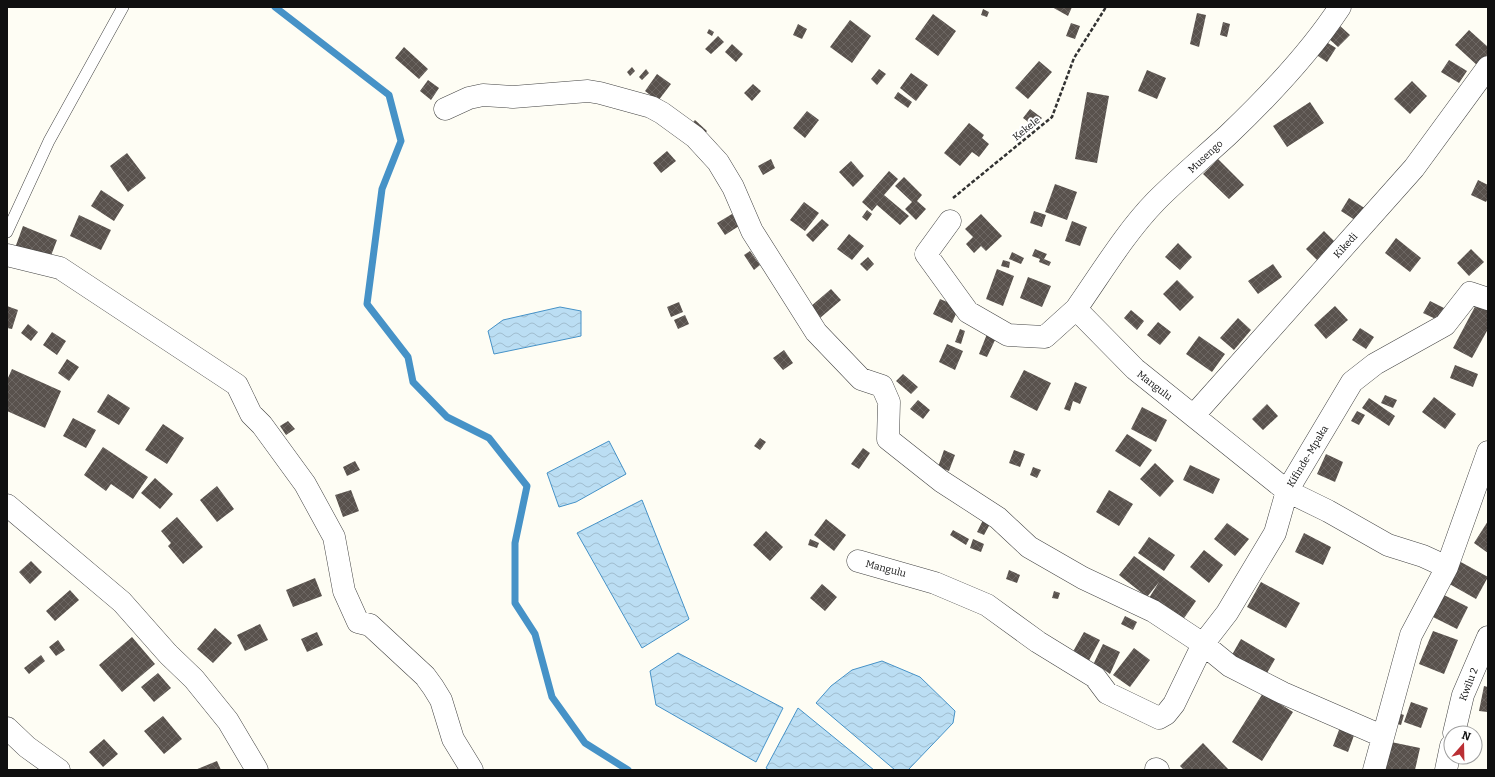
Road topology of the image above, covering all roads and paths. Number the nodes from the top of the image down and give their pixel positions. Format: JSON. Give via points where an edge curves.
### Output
{"nodes":[{"id":1,"x":123,"y":7,"type":"edge"},
{"id":2,"x":1106,"y":7,"type":"edge"},
{"id":3,"x":1340,"y":7,"type":"edge"},
{"id":4,"x":1488,"y":68,"type":"edge"},
{"id":5,"x":445,"y":109,"type":"dead end"},
{"id":6,"x":950,"y":221,"type":"joint"},
{"id":7,"x":7,"y":232,"type":"edge"},
{"id":8,"x":7,"y":255,"type":"edge"},
{"id":9,"x":1488,"y":299,"type":"edge"},
{"id":10,"x":1076,"y":309,"type":"junction"},
{"id":11,"x":1194,"y":416,"type":"junction"},
{"id":12,"x":1488,"y":452,"type":"edge"},
{"id":13,"x":1287,"y":491,"type":"junction"},
{"id":14,"x":7,"y":505,"type":"edge"},
{"id":15,"x":858,"y":561,"type":"dead end"},
{"id":16,"x":1447,"y":567,"type":"junction"},
{"id":17,"x":1488,"y":637,"type":"edge"},
{"id":18,"x":1203,"y":644,"type":"junction"},
{"id":19,"x":1159,"y":718,"type":"joint"},
{"id":20,"x":1456,"y":725,"type":"edge"},
{"id":21,"x":7,"y":728,"type":"edge"},
{"id":22,"x":1382,"y":736,"type":"junction"},
{"id":23,"x":59,"y":770,"type":"edge"},
{"id":24,"x":257,"y":770,"type":"edge"},
{"id":25,"x":472,"y":770,"type":"edge"},
{"id":26,"x":1374,"y":770,"type":"edge"}],
"edges":[{"from":1,"to":7,"type":"lane","via":[[49,141]]},
{"from":2,"to":6,"type":"path","name":"Kekele","via":[[1074,58],[1052,117],[948,203]]},
{"from":3,"to":10,"type":"street","name":"Musengo","via":[[1318,38],[1273,90],[1133,227]]},
{"from":4,"to":11,"type":"street","name":"Kikedi","via":[[1414,168]]},
{"from":5,"to":18,"type":"street","via":[[469,98],[483,96],[513,97],[588,92],[651,107],[662,113],[695,137],[718,162],[733,187],[752,231],[816,332],[861,379],[882,386],[889,402],[888,439],[941,481],[998,518],[1029,547],[1083,578],[1153,611]]},
{"from":6,"to":10,"type":"street","via":[[926,254],[968,312],[1008,335],[1045,337]]},
{"from":8,"to":25,"type":"street","via":[[60,268],[237,385],[251,414],[305,484],[334,537],[344,591],[358,622],[370,625],[425,676],[441,700],[453,738]]},
{"from":9,"to":13,"type":"street","name":"Kifinde-Mpaka","via":[[1470,293],[1445,325],[1360,374],[1352,382]]},
{"from":10,"to":11,"type":"street","name":"Mangulu","via":[[1134,369]]},
{"from":11,"to":13,"type":"street","name":"Mangulu"},
{"from":12,"to":16,"type":"street"},
{"from":13,"to":16,"type":"street","name":"Mangulu","via":[[1388,545]]},
{"from":13,"to":18,"type":"street","name":"Kifinde-Mpaka","via":[[1275,533],[1227,613]]},
{"from":14,"to":24,"type":"street","via":[[122,602],[194,679],[228,721]]},
{"from":15,"to":19,"type":"street","name":"Mangulu","via":[[935,583],[987,605],[1038,642],[1095,677],[1107,693]]},
{"from":16,"to":22,"type":"street","via":[[1411,635]]},
{"from":17,"to":20,"type":"street","name":"Kwilu 2","via":[[1462,695]]},
{"from":18,"to":19,"type":"street","name":"Kifinde-Mpaka","via":[[1174,704]]},
{"from":18,"to":22,"type":"street","via":[[1230,666],[1282,693]]},
{"from":21,"to":23,"type":"street"},
{"from":22,"to":26,"type":"street"}]}
